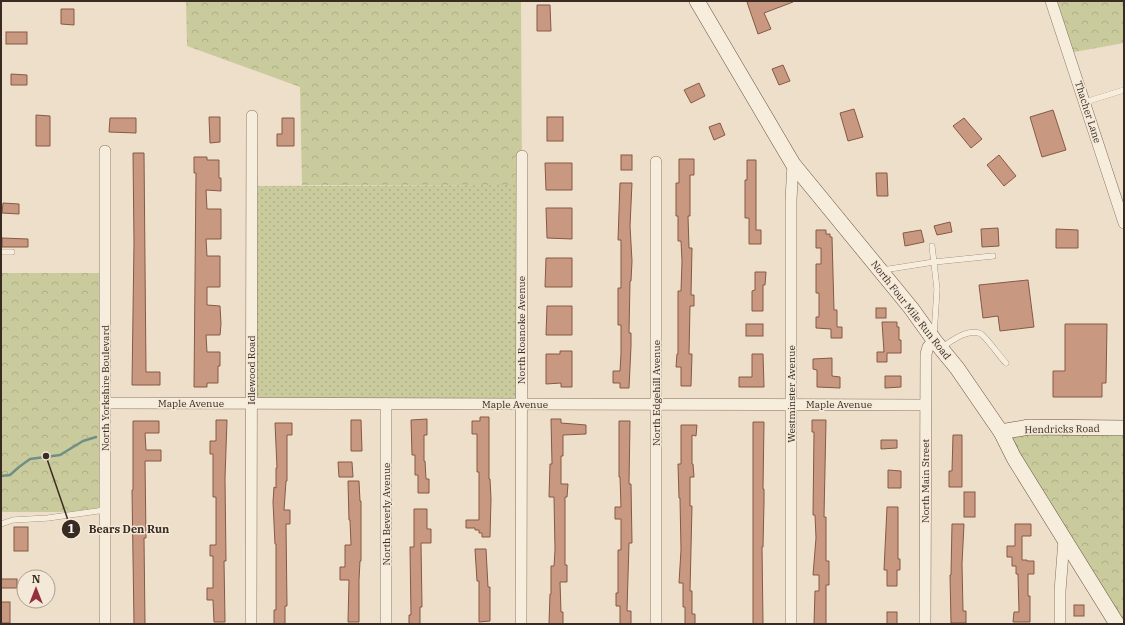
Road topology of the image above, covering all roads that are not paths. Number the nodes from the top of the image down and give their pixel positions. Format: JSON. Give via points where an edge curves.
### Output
{"nodes":[{"id":1,"x":697,"y":1,"type":"edge"},
{"id":2,"x":1051,"y":1,"type":"edge"},
{"id":3,"x":1124,"y":90,"type":"edge"},
{"id":4,"x":1085,"y":102,"type":"junction"},
{"id":5,"x":252,"y":116,"type":"dead end"},
{"id":6,"x":105,"y":151,"type":"dead end"},
{"id":7,"x":522,"y":156,"type":"dead end"},
{"id":8,"x":656,"y":162,"type":"dead end"},
{"id":9,"x":793,"y":164,"type":"junction"},
{"id":10,"x":1124,"y":223,"type":"edge"},
{"id":11,"x":932,"y":246,"type":"dead end"},
{"id":12,"x":1,"y":252,"type":"edge"},
{"id":13,"x":12,"y":252,"type":"dead end"},
{"id":14,"x":993,"y":256,"type":"dead end"},
{"id":15,"x":934,"y":262,"type":"junction"},
{"id":16,"x":880,"y":271,"type":"junction"},
{"id":17,"x":937,"y":344,"type":"junction"},
{"id":18,"x":1006,"y":363,"type":"dead end"},
{"id":19,"x":105,"y":403,"type":"junction"},
{"id":20,"x":251,"y":404,"type":"junction"},
{"id":21,"x":386,"y":404,"type":"junction"},
{"id":22,"x":521,"y":404,"type":"junction"},
{"id":23,"x":656,"y":404,"type":"junction"},
{"id":24,"x":791,"y":404,"type":"junction"},
{"id":25,"x":925,"y":405,"type":"junction"},
{"id":26,"x":1124,"y":428,"type":"edge"},
{"id":27,"x":1001,"y":432,"type":"junction"},
{"id":28,"x":105,"y":510,"type":"junction"},
{"id":29,"x":1,"y":524,"type":"edge"},
{"id":30,"x":1064,"y":540,"type":"junction"},
{"id":31,"x":105,"y":624,"type":"edge"},
{"id":32,"x":251,"y":624,"type":"edge"},
{"id":33,"x":386,"y":624,"type":"edge"},
{"id":34,"x":521,"y":624,"type":"edge"},
{"id":35,"x":656,"y":624,"type":"edge"},
{"id":36,"x":790,"y":624,"type":"edge"},
{"id":37,"x":925,"y":624,"type":"edge"},
{"id":38,"x":1060,"y":624,"type":"edge"},
{"id":39,"x":1117,"y":624,"type":"edge"}],
"edges":[{"from":1,"to":9,"type":"street","name":"North Four Mile Run Road"},
{"from":2,"to":4,"type":"street","name":"Thacher Lane"},
{"from":3,"to":4,"type":"lane"},
{"from":4,"to":10,"type":"street","name":"Thacher Lane"},
{"from":5,"to":20,"type":"street","name":"Idlewood Road"},
{"from":6,"to":19,"type":"street","name":"North Yorkshire Boulevard"},
{"from":7,"to":22,"type":"street","name":"North Roanoke Avenue"},
{"from":8,"to":23,"type":"street","name":"North Edgehill Avenue"},
{"from":9,"to":16,"type":"street","name":"North Four Mile Run Road"},
{"from":9,"to":24,"type":"street","name":"Westminster Avenue"},
{"from":11,"to":15,"type":"lane"},
{"from":12,"to":13,"type":"lane"},
{"from":14,"to":15,"type":"lane"},
{"from":15,"to":16,"type":"lane"},
{"from":15,"to":17,"type":"lane","via":[[937,289]]},
{"from":16,"to":17,"type":"street","name":"North Four Mile Run Road","via":[[912,308]]},
{"from":17,"to":18,"type":"lane","via":[[972,332],[980,334]]},
{"from":17,"to":25,"type":"street","name":"North Main Street","via":[[928,347],[926,354]]},
{"from":17,"to":27,"type":"street","name":"North Four Mile Run Road","via":[[957,368]]},
{"from":19,"to":20,"type":"street","name":"Maple Avenue"},
{"from":19,"to":28,"type":"street","name":"North Yorkshire Boulevard"},
{"from":20,"to":21,"type":"street","name":"Maple Avenue"},
{"from":20,"to":32,"type":"street","name":"Idlewood Road"},
{"from":21,"to":22,"type":"street","name":"Maple Avenue"},
{"from":21,"to":33,"type":"street","name":"North Beverly Avenue"},
{"from":22,"to":23,"type":"street","name":"Maple Avenue"},
{"from":22,"to":34,"type":"street","name":"North Roanoke Avenue"},
{"from":23,"to":24,"type":"street","name":"Maple Avenue"},
{"from":23,"to":35,"type":"street","name":"North Edgehill Avenue"},
{"from":24,"to":25,"type":"street","name":"Maple Avenue"},
{"from":24,"to":36,"type":"street","name":"Westminster Avenue"},
{"from":25,"to":37,"type":"street","name":"North Main Street"},
{"from":26,"to":27,"type":"street","name":"Hendricks Road","via":[[1028,427]]},
{"from":27,"to":30,"type":"street","name":"North Four Mile Run Road"},
{"from":28,"to":29,"type":"lane","via":[[13,520]]},
{"from":28,"to":31,"type":"street","name":"North Yorkshire Boulevard"},
{"from":30,"to":38,"type":"street"},
{"from":30,"to":39,"type":"street","name":"North Four Mile Run Road"}]}
